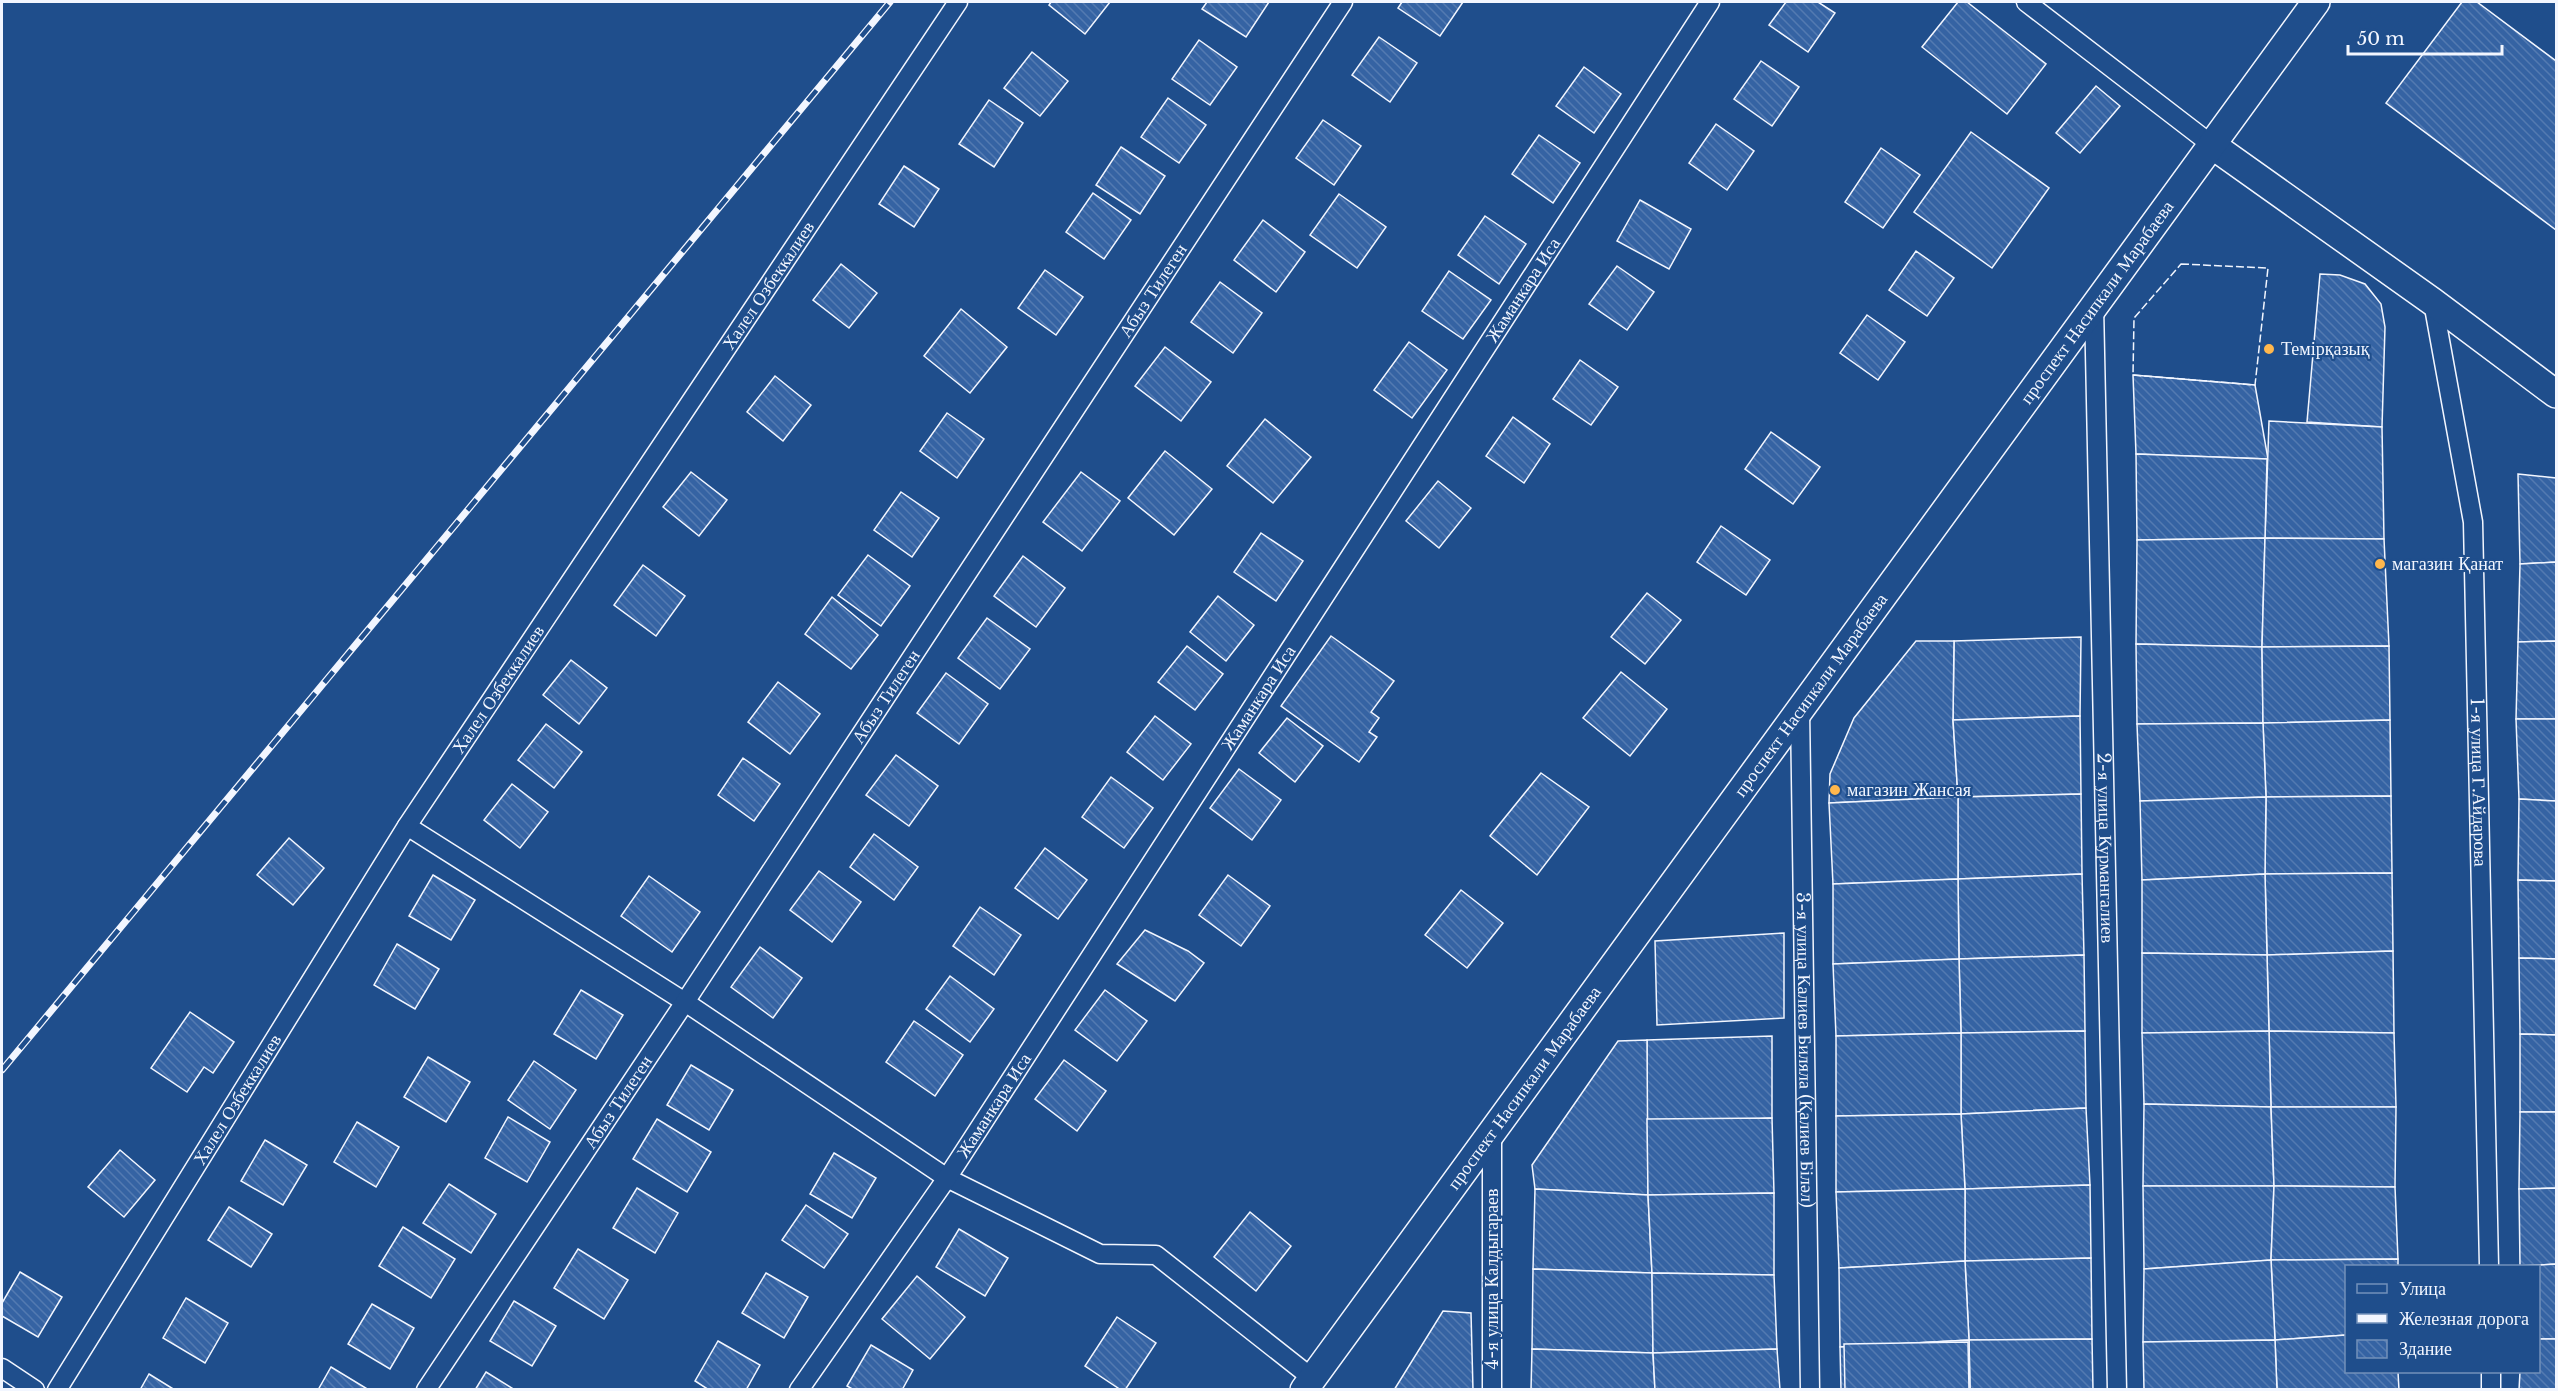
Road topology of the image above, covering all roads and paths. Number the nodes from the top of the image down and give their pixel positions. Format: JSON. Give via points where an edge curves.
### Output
{"nodes":[{"id":1,"x":958,"y":2,"type":"edge"},
{"id":2,"x":1342,"y":2,"type":"edge"},
{"id":3,"x":1710,"y":2,"type":"edge"},
{"id":4,"x":2026,"y":2,"type":"edge"},
{"id":5,"x":2316,"y":2,"type":"edge"},
{"id":6,"x":2212,"y":145,"type":"junction"},
{"id":7,"x":2433,"y":302,"type":"junction"},
{"id":8,"x":2094,"y":305,"type":"junction"},
{"id":9,"x":2556,"y":394,"type":"edge"},
{"id":10,"x":1800,"y":710,"type":"junction"},
{"id":11,"x":406,"y":826,"type":"junction"},
{"id":12,"x":685,"y":1002,"type":"junction"},
{"id":13,"x":1492,"y":1133,"type":"junction"},
{"id":14,"x":947,"y":1178,"type":"junction"},
{"id":15,"x":2489,"y":1265,"type":"edge"},
{"id":16,"x":2,"y":1368,"type":"edge"},
{"id":17,"x":2491,"y":1373,"type":"edge"},
{"id":18,"x":1308,"y":1384,"type":"edge"},
{"id":19,"x":35,"y":1389,"type":"edge"},
{"id":20,"x":57,"y":1389,"type":"edge"},
{"id":21,"x":426,"y":1389,"type":"edge"},
{"id":22,"x":799,"y":1389,"type":"edge"},
{"id":23,"x":1492,"y":1389,"type":"edge"},
{"id":24,"x":1810,"y":1389,"type":"edge"},
{"id":25,"x":2117,"y":1389,"type":"edge"},
{"id":26,"x":2491,"y":1389,"type":"edge"}],
"edges":[{"from":1,"to":11,"type":"street","name":"Халел Озбеккалиев"},
{"from":2,"to":12,"type":"street","name":"Абыз Тилеген"},
{"from":3,"to":14,"type":"street","name":"Жаманкара Иса"},
{"from":4,"to":6,"type":"street"},
{"from":5,"to":6,"type":"main road","name":"проспект Насипкали Марабаева"},
{"from":6,"to":7,"type":"main road"},
{"from":6,"to":8,"type":"main road","name":"проспект Насипкали Марабаева"},
{"from":7,"to":9,"type":"main road"},
{"from":7,"to":15,"type":"street","name":"1-я улица Г.Айдарова","via":[[2473,522]]},
{"from":8,"to":10,"type":"main road","name":"проспект Насипкали Марабаева"},
{"from":8,"to":25,"type":"street","name":"2-я улица Курмангалиев"},
{"from":10,"to":13,"type":"main road","name":"проспект Насипкали Марабаева"},
{"from":10,"to":24,"type":"street","name":"3-я улица Калиев Биляла (Қалиев Біләл)"},
{"from":11,"to":12,"type":"street"},
{"from":11,"to":20,"type":"street","name":"Халел Озбеккалиев"},
{"from":12,"to":14,"type":"street"},
{"from":12,"to":21,"type":"street","name":"Абыз Тилеген"},
{"from":13,"to":18,"type":"main road","name":"проспект Насипкали Марабаева"},
{"from":13,"to":23,"type":"street","name":"4-я улица Калдыгараев"},
{"from":14,"to":18,"type":"street","via":[[1100,1254],[1156,1255]]},
{"from":14,"to":22,"type":"street","name":"Жаманкара Иса"},
{"from":16,"to":19,"type":"street"},
{"from":17,"to":26,"type":"street"}]}
